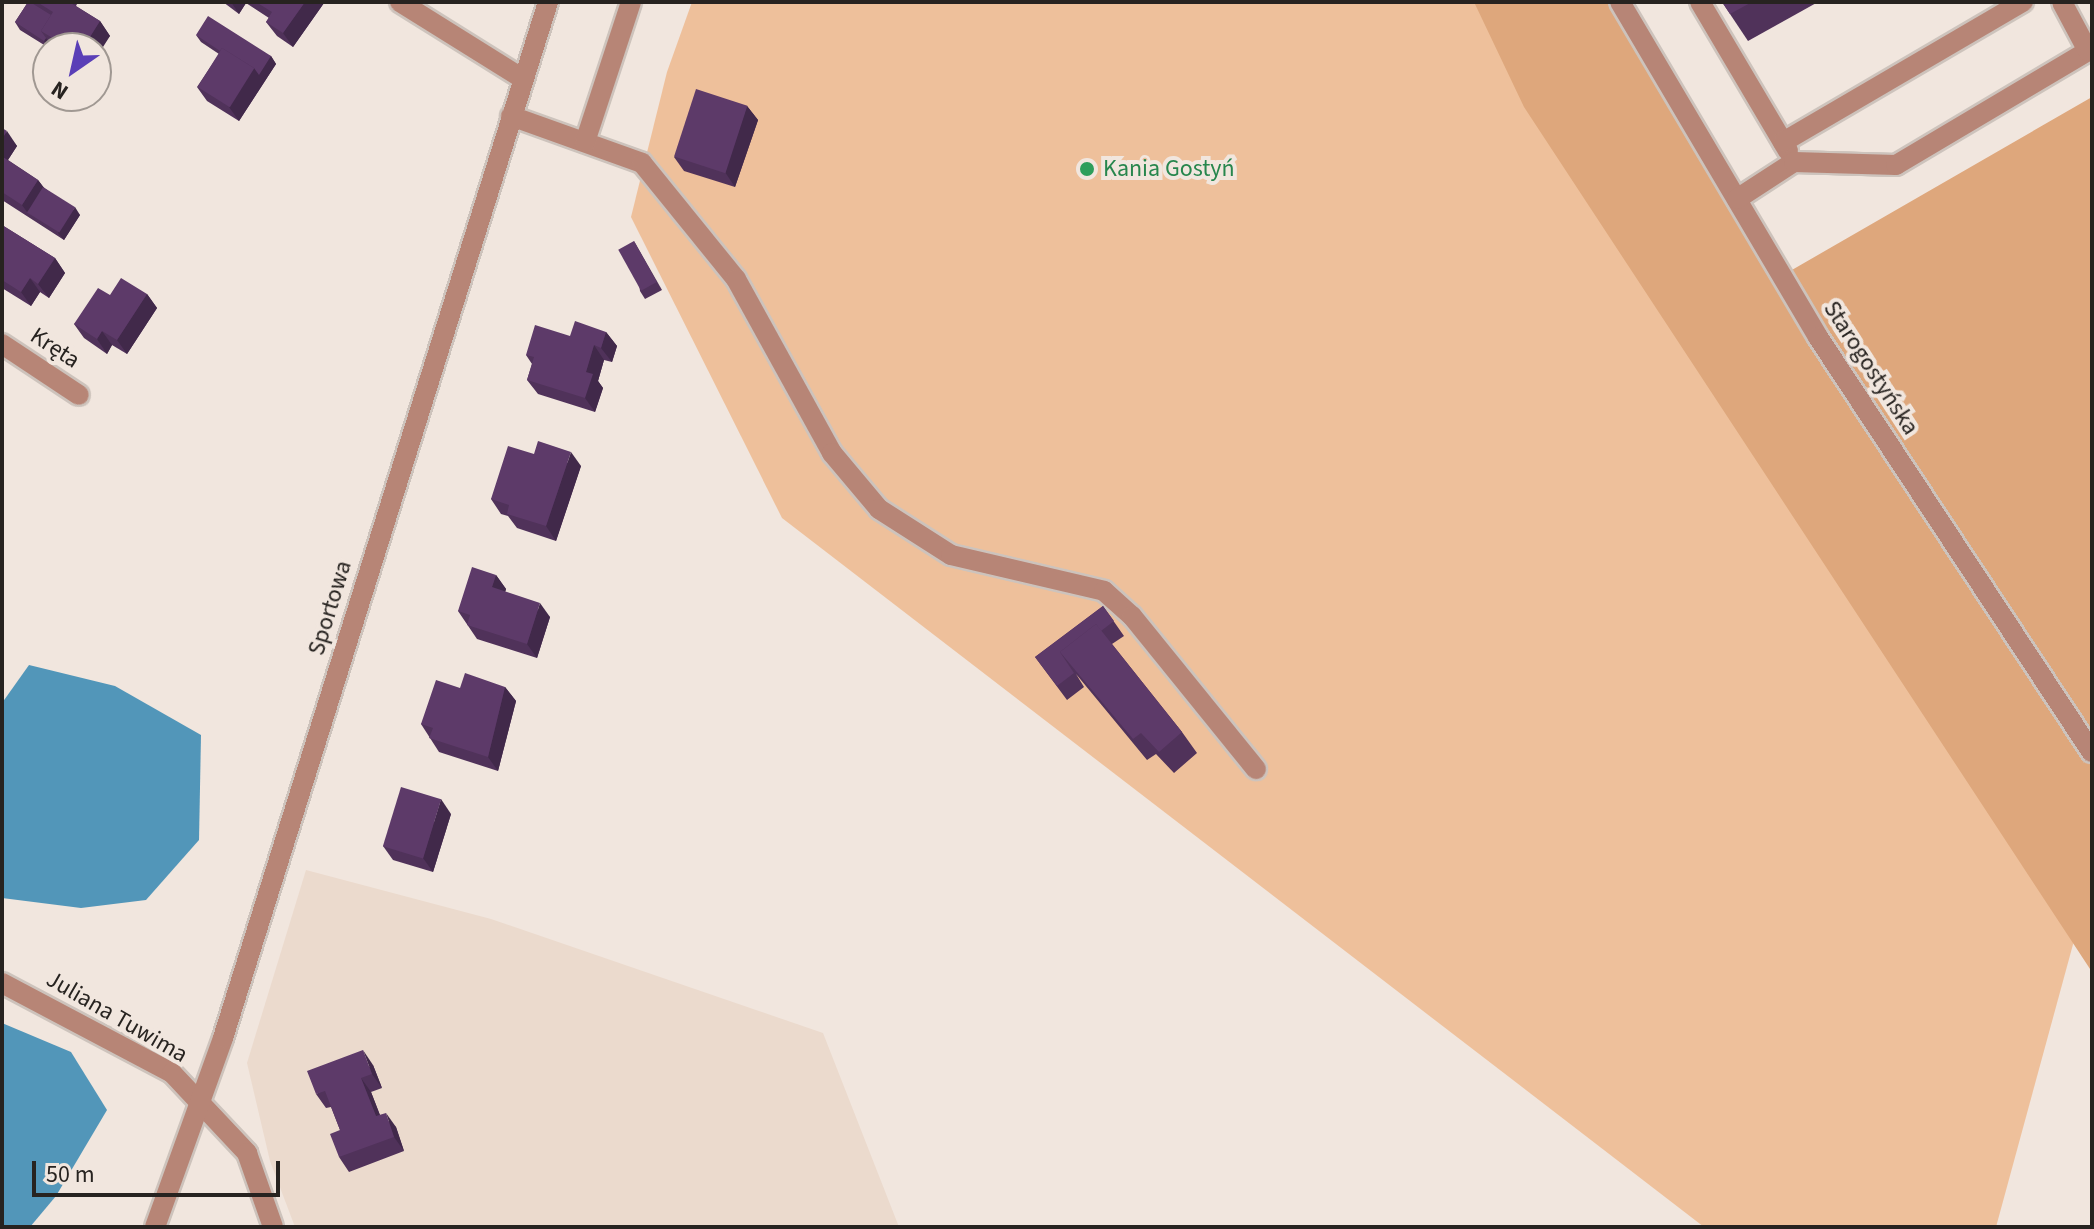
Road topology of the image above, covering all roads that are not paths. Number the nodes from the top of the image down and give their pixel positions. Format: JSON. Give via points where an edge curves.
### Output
{"nodes":[{"id":1,"x":400,"y":2,"type":"edge"},
{"id":2,"x":548,"y":2,"type":"edge"},
{"id":3,"x":631,"y":2,"type":"edge"},
{"id":4,"x":1620,"y":2,"type":"edge"},
{"id":5,"x":1700,"y":2,"type":"edge"},
{"id":6,"x":2023,"y":2,"type":"edge"},
{"id":7,"x":2062,"y":2,"type":"edge"},
{"id":8,"x":523,"y":79,"type":"junction"},
{"id":9,"x":511,"y":116,"type":"junction"},
{"id":10,"x":585,"y":142,"type":"junction"},
{"id":11,"x":1783,"y":142,"type":"junction"},
{"id":12,"x":1794,"y":162,"type":"junction"},
{"id":13,"x":1737,"y":199,"type":"junction"},
{"id":14,"x":2,"y":344,"type":"edge"},
{"id":15,"x":79,"y":395,"type":"dead end"},
{"id":16,"x":2092,"y":752,"type":"edge"},
{"id":17,"x":1256,"y":769,"type":"dead end"},
{"id":18,"x":2,"y":983,"type":"edge"},
{"id":19,"x":200,"y":1103,"type":"junction"},
{"id":20,"x":155,"y":1227,"type":"edge"},
{"id":21,"x":273,"y":1227,"type":"edge"}],
"edges":[{"from":1,"to":8,"type":"street"},
{"from":2,"to":8,"type":"street","name":"Sportowa"},
{"from":3,"to":10,"type":"street"},
{"from":4,"to":13,"type":"street","name":"Starogostyńska"},
{"from":5,"to":11,"type":"street"},
{"from":6,"to":11,"type":"street"},
{"from":7,"to":12,"type":"street","via":[[2088,51],[1896,165]]},
{"from":8,"to":9,"type":"street","name":"Sportowa"},
{"from":9,"to":10,"type":"street"},
{"from":9,"to":19,"type":"street","name":"Sportowa"},
{"from":10,"to":17,"type":"street","via":[[642,163],[736,279],[832,453],[879,509],[951,555],[1104,591],[1132,616]]},
{"from":11,"to":12,"type":"street"},
{"from":12,"to":13,"type":"street"},
{"from":13,"to":16,"type":"street","name":"Starogostyńska","via":[[1818,337]]},
{"from":14,"to":15,"type":"street","name":"Kręta"},
{"from":18,"to":19,"type":"street","name":"Juliana Tuwima","via":[[172,1073]]},
{"from":19,"to":20,"type":"street","name":"Sportowa"},
{"from":19,"to":21,"type":"street","name":"Juliana Tuwima","via":[[247,1153]]}]}
